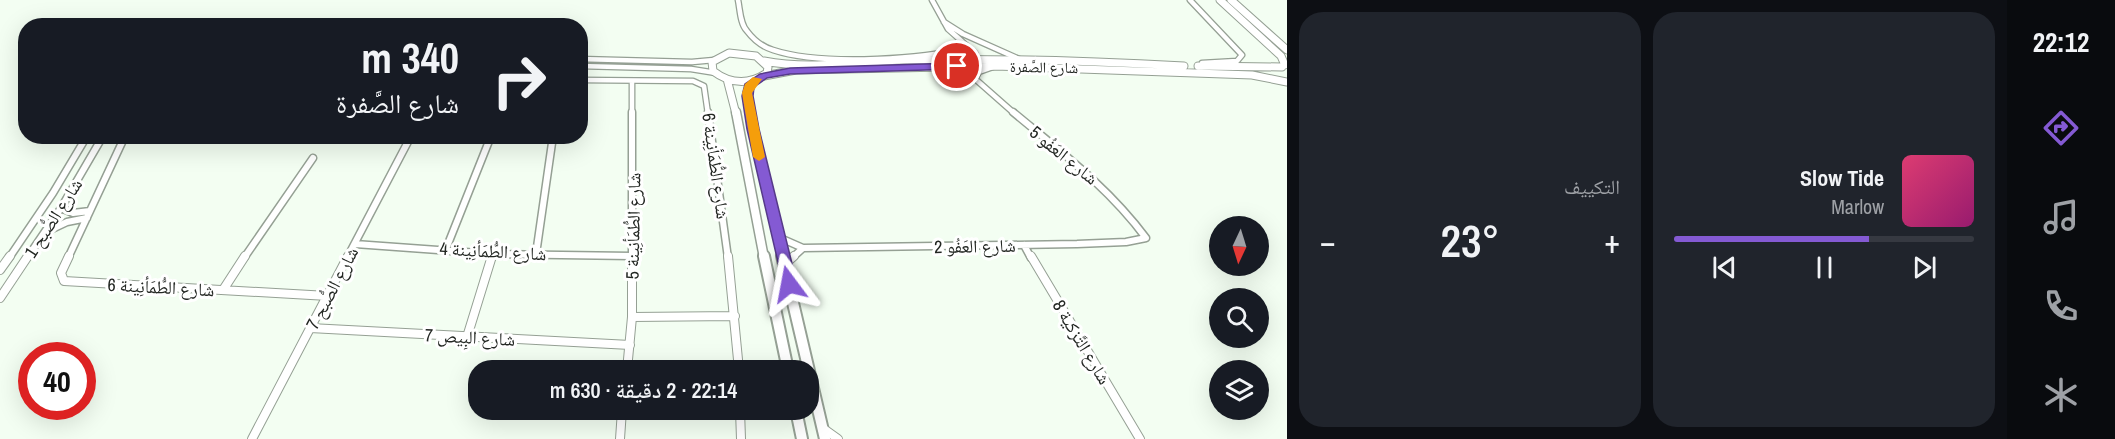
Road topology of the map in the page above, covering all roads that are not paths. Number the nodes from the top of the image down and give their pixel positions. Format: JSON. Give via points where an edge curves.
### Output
{"nodes":[{"id":1,"x":738,"y":0,"type":"edge"},
{"id":2,"x":932,"y":0,"type":"edge"},
{"id":3,"x":1190,"y":0,"type":"edge"},
{"id":4,"x":1220,"y":0,"type":"edge"},
{"id":5,"x":1231,"y":0,"type":"edge"},
{"id":6,"x":944,"y":22,"type":"junction"},
{"id":7,"x":962,"y":43,"type":"junction"},
{"id":8,"x":1287,"y":50,"type":"edge"},
{"id":9,"x":588,"y":59,"type":"edge"},
{"id":10,"x":714,"y":60,"type":"junction"},
{"id":11,"x":977,"y":60,"type":"junction"},
{"id":12,"x":1025,"y":60,"type":"junction"},
{"id":13,"x":764,"y":61,"type":"junction"},
{"id":14,"x":588,"y":66,"type":"edge"},
{"id":15,"x":938,"y":66,"type":"junction"},
{"id":16,"x":995,"y":66,"type":"junction"},
{"id":17,"x":1285,"y":66,"type":"edge"},
{"id":18,"x":1202,"y":67,"type":"junction"},
{"id":19,"x":716,"y":73,"type":"junction"},
{"id":20,"x":760,"y":78,"type":"junction"},
{"id":21,"x":728,"y":79,"type":"junction"},
{"id":22,"x":975,"y":79,"type":"junction"},
{"id":23,"x":588,"y":80,"type":"edge"},
{"id":24,"x":632,"y":81,"type":"junction"},
{"id":25,"x":1287,"y":81,"type":"edge"},
{"id":26,"x":82,"y":144,"type":"edge"},
{"id":27,"x":98,"y":144,"type":"edge"},
{"id":28,"x":120,"y":144,"type":"edge"},
{"id":29,"x":407,"y":144,"type":"edge"},
{"id":30,"x":488,"y":144,"type":"edge"},
{"id":31,"x":552,"y":144,"type":"edge"},
{"id":32,"x":313,"y":158,"type":"dead end"},
{"id":33,"x":61,"y":208,"type":"junction"},
{"id":34,"x":89,"y":215,"type":"junction"},
{"id":35,"x":45,"y":233,"type":"junction"},
{"id":36,"x":778,"y":237,"type":"junction"},
{"id":37,"x":1146,"y":238,"type":"joint"},
{"id":38,"x":355,"y":244,"type":"junction"},
{"id":39,"x":1024,"y":245,"type":"junction"},
{"id":40,"x":803,"y":248,"type":"junction"},
{"id":41,"x":446,"y":249,"type":"junction"},
{"id":42,"x":493,"y":254,"type":"junction"},
{"id":43,"x":536,"y":254,"type":"junction"},
{"id":44,"x":632,"y":256,"type":"junction"},
{"id":45,"x":785,"y":264,"type":"junction"},
{"id":46,"x":0,"y":270,"type":"edge"},
{"id":47,"x":223,"y":290,"type":"junction"},
{"id":48,"x":327,"y":296,"type":"junction"},
{"id":49,"x":0,"y":298,"type":"edge"},
{"id":50,"x":735,"y":316,"type":"junction"},
{"id":51,"x":632,"y":317,"type":"junction"},
{"id":52,"x":310,"y":328,"type":"junction"},
{"id":53,"x":467,"y":337,"type":"junction"},
{"id":54,"x":630,"y":345,"type":"junction"},
{"id":55,"x":628,"y":360,"type":"edge"},
{"id":56,"x":738,"y":360,"type":"edge"},
{"id":57,"x":786,"y":360,"type":"edge"},
{"id":58,"x":621,"y":420,"type":"edge"},
{"id":59,"x":740,"y":420,"type":"edge"},
{"id":60,"x":798,"y":420,"type":"edge"},
{"id":61,"x":823,"y":428,"type":"junction"},
{"id":62,"x":252,"y":439,"type":"edge"},
{"id":63,"x":620,"y":439,"type":"edge"},
{"id":64,"x":741,"y":439,"type":"edge"},
{"id":65,"x":802,"y":439,"type":"edge"},
{"id":66,"x":825,"y":439,"type":"edge"},
{"id":67,"x":838,"y":439,"type":"edge"},
{"id":68,"x":1140,"y":439,"type":"edge"}],
"edges":[{"from":1,"to":7,"type":"street","via":[[744,28],[766,46],[782,52],[851,57],[927,56],[954,51]]},
{"from":2,"to":6,"type":"street"},
{"from":3,"to":18,"type":"street","via":[[1242,55],[1237,61],[1206,61]]},
{"from":4,"to":17,"type":"street","via":[[1281,56]]},
{"from":5,"to":8,"type":"street"},
{"from":6,"to":7,"type":"street"},
{"from":6,"to":12,"type":"street","via":[[968,37]]},
{"from":7,"to":11,"type":"street","via":[[975,53]]},
{"from":9,"to":10,"type":"street"},
{"from":10,"to":13,"type":"street","name":"شارع الصَّفرة","via":[[724,54],[740,53]]},
{"from":10,"to":19,"type":"street","via":[[712,68]]},
{"from":11,"to":12,"type":"street","name":"شارع الصَّفرة"},
{"from":11,"to":13,"type":"street","name":"شارع الصَّفرة","via":[[788,64]]},
{"from":12,"to":18,"type":"street","name":"شارع الصَّفرة"},
{"from":13,"to":20,"type":"street","via":[[768,67]]},
{"from":14,"to":19,"type":"street"},
{"from":15,"to":16,"type":"street","name":"شارع الصَّفرة"},
{"from":15,"to":20,"type":"street","name":"شارع الصَّفرة","via":[[790,71]]},
{"from":15,"to":22,"type":"street","name":"شارع العَفُو 5"},
{"from":16,"to":22,"type":"street","via":[[978,72]]},
{"from":16,"to":25,"type":"street","name":"شارع الصَّفرة","via":[[1252,75]]},
{"from":17,"to":18,"type":"street","name":"شارع الصَّفرة"},
{"from":17,"to":25,"type":"street","via":[[1280,71]]},
{"from":19,"to":21,"type":"street"},
{"from":20,"to":21,"type":"street","name":"شارع الصَّفرة"},
{"from":20,"to":36,"type":"street","via":[[749,86],[747,96]]},
{"from":21,"to":57,"type":"street"},
{"from":22,"to":37,"type":"street","name":"شارع العَفُو 5","via":[[1101,185]]},
{"from":23,"to":24,"type":"street","name":"شارع الطُّمَأنِينة 6"},
{"from":24,"to":44,"type":"street","name":"شارع الطُّمَأنِينة 5"},
{"from":24,"to":50,"type":"street","name":"شارع الطُّمَأنِينة 6","via":[[693,81],[704,86]]},
{"from":26,"to":46,"type":"street","name":"شارع الصُّبح 1"},
{"from":27,"to":33,"type":"street","name":"شارع الصُّبح 1"},
{"from":28,"to":34,"type":"street","name":"شارع الطُّمَأنِينة 6"},
{"from":29,"to":38,"type":"street","name":"شارع الصُّبح 7"},
{"from":30,"to":41,"type":"street"},
{"from":31,"to":43,"type":"street"},
{"from":32,"to":47,"type":"street"},
{"from":33,"to":34,"type":"street"},
{"from":33,"to":35,"type":"street","name":"شارع الصُّبح 1"},
{"from":34,"to":35,"type":"street"},
{"from":34,"to":47,"type":"street","name":"شارع الطُّمَأنِينة 6","via":[[61,273],[64,281]]},
{"from":35,"to":49,"type":"street","name":"شارع الصُّبح 1"},
{"from":36,"to":40,"type":"street","name":"شارع العَفُو 2"},
{"from":36,"to":45,"type":"street"},
{"from":37,"to":39,"type":"street","name":"شارع العَفُو 2"},
{"from":38,"to":41,"type":"street","name":"شارع الطُّمَأنِينة 4"},
{"from":38,"to":48,"type":"street","name":"شارع الصُّبح 7"},
{"from":39,"to":40,"type":"street","name":"شارع العَفُو 2"},
{"from":39,"to":68,"type":"street","name":"شارع التَّزكية 8"},
{"from":40,"to":45,"type":"street"},
{"from":41,"to":42,"type":"street","name":"شارع الطُّمَأنِينة 4"},
{"from":42,"to":43,"type":"street","name":"شارع الطُّمَأنِينة 4"},
{"from":42,"to":53,"type":"street"},
{"from":43,"to":44,"type":"street","name":"شارع الطُّمَأنِينة 4"},
{"from":44,"to":51,"type":"street","name":"شارع الطُّمَأنِينة 5"},
{"from":45,"to":61,"type":"street"},
{"from":47,"to":48,"type":"street","name":"شارع الطُّمَأنِينة 6"},
{"from":48,"to":52,"type":"street","name":"شارع الصُّبح 7"},
{"from":50,"to":51,"type":"street"},
{"from":50,"to":56,"type":"street","name":"شارع الطُّمَأنِينة 6"},
{"from":51,"to":54,"type":"street","name":"شارع الطُّمَأنِينة 5"},
{"from":52,"to":53,"type":"street","name":"شارع البِيص 7"},
{"from":52,"to":62,"type":"street","name":"شارع الصُّبح 7"},
{"from":53,"to":54,"type":"street","name":"شارع البِيص 7"},
{"from":54,"to":55,"type":"street","name":"شارع الطُّمَأنِينة 5"},
{"from":58,"to":63,"type":"street"},
{"from":59,"to":64,"type":"street"},
{"from":60,"to":65,"type":"street"},
{"from":61,"to":66,"type":"street"},
{"from":61,"to":67,"type":"street"}]}
